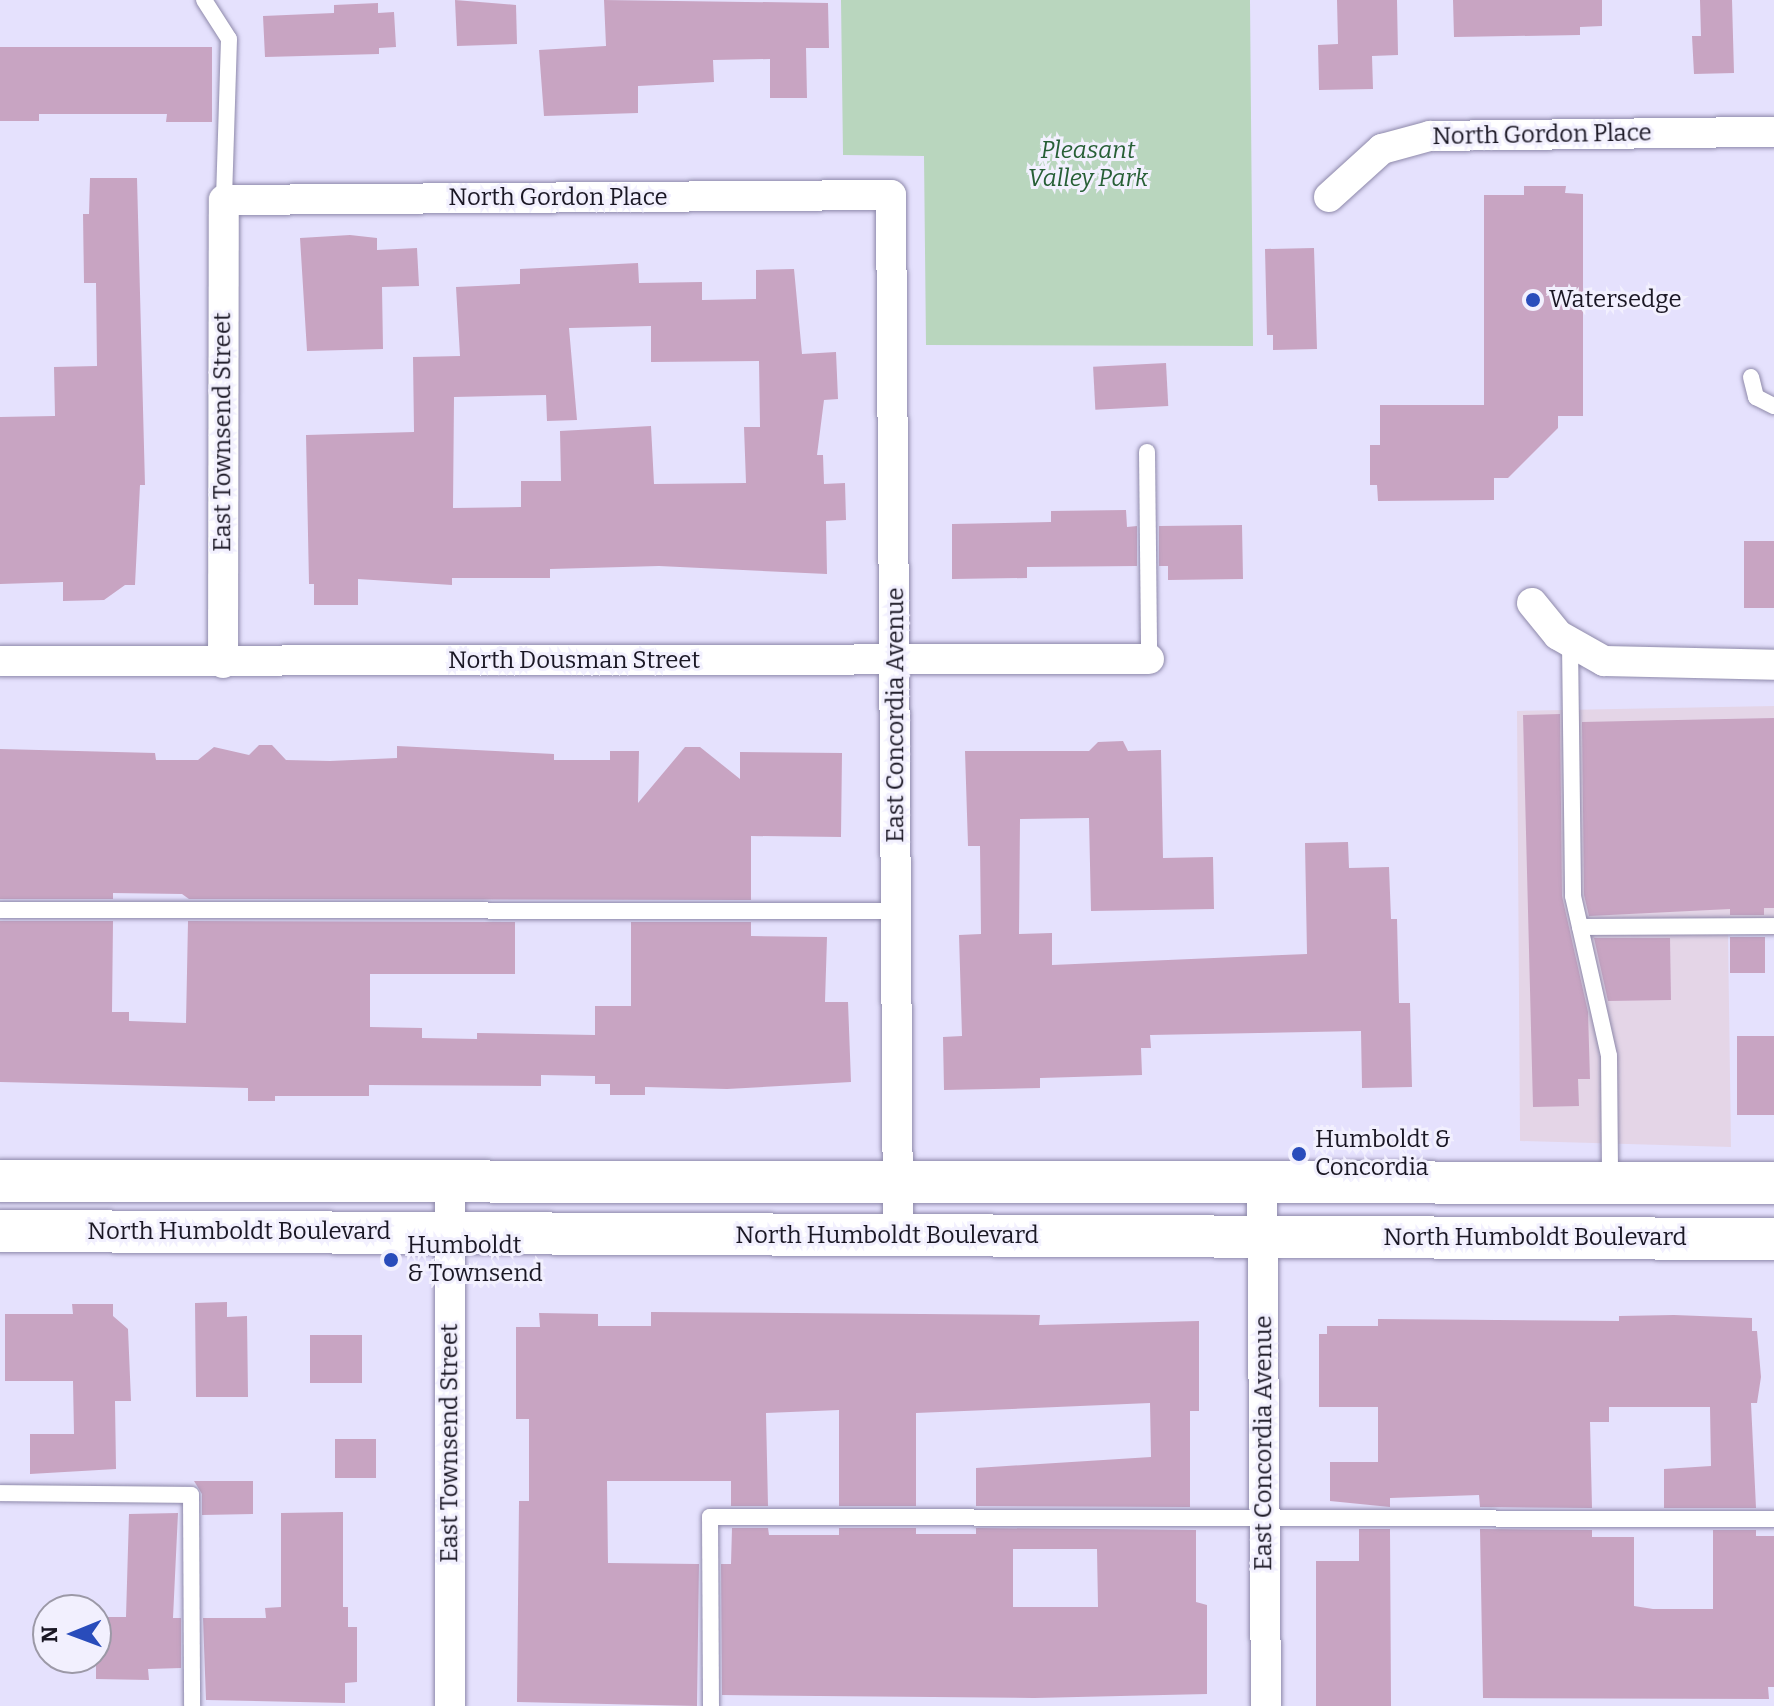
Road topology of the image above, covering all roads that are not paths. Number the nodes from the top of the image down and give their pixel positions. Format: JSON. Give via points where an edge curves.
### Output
{"nodes":[{"id":1,"x":204,"y":0,"type":"edge"},
{"id":2,"x":1774,"y":132,"type":"edge"},
{"id":3,"x":891,"y":195,"type":"joint"},
{"id":4,"x":1329,"y":197,"type":"dead end"},
{"id":5,"x":224,"y":200,"type":"junction"},
{"id":6,"x":1751,"y":377,"type":"dead end"},
{"id":7,"x":1774,"y":406,"type":"edge"},
{"id":8,"x":1147,"y":452,"type":"dead end"},
{"id":9,"x":1532,"y":603,"type":"dead end"},
{"id":10,"x":1570,"y":644,"type":"junction"},
{"id":11,"x":1149,"y":659,"type":"joint"},
{"id":12,"x":896,"y":660,"type":"junction"},
{"id":13,"x":0,"y":661,"type":"edge"},
{"id":14,"x":223,"y":663,"type":"junction"},
{"id":15,"x":1774,"y":665,"type":"edge"},
{"id":16,"x":0,"y":910,"type":"edge"},
{"id":17,"x":897,"y":911,"type":"junction"},
{"id":18,"x":1774,"y":926,"type":"edge"},
{"id":19,"x":1580,"y":927,"type":"junction"},
{"id":20,"x":898,"y":1179,"type":"junction"},
{"id":21,"x":450,"y":1180,"type":"junction"},
{"id":22,"x":0,"y":1181,"type":"edge"},
{"id":23,"x":1262,"y":1181,"type":"junction"},
{"id":24,"x":1610,"y":1182,"type":"junction"},
{"id":25,"x":1774,"y":1183,"type":"edge"},
{"id":26,"x":0,"y":1231,"type":"edge"},
{"id":27,"x":450,"y":1233,"type":"junction"},
{"id":28,"x":898,"y":1236,"type":"junction"},
{"id":29,"x":1263,"y":1238,"type":"junction"},
{"id":30,"x":1774,"y":1239,"type":"edge"},
{"id":31,"x":0,"y":1493,"type":"edge"},
{"id":32,"x":1264,"y":1517,"type":"junction"},
{"id":33,"x":1774,"y":1519,"type":"edge"},
{"id":34,"x":192,"y":1706,"type":"edge"},
{"id":35,"x":450,"y":1706,"type":"edge"},
{"id":36,"x":711,"y":1706,"type":"edge"},
{"id":37,"x":1266,"y":1706,"type":"edge"}],
"edges":[{"from":1,"to":5,"type":"lane","via":[[229,39]]},
{"from":2,"to":4,"type":"street","name":"North Gordon Place","via":[[1430,136],[1382,149]]},
{"from":3,"to":5,"type":"street","name":"North Gordon Place"},
{"from":3,"to":12,"type":"street","name":"East Concordia Avenue"},
{"from":5,"to":14,"type":"street","name":"East Townsend Street"},
{"from":6,"to":7,"type":"lane","via":[[1756,397]]},
{"from":8,"to":11,"type":"lane"},
{"from":9,"to":10,"type":"street"},
{"from":10,"to":15,"type":"street","via":[[1622,664]]},
{"from":10,"to":19,"type":"lane","via":[[1573,896]]},
{"from":11,"to":12,"type":"street","name":"North Dousman Street"},
{"from":12,"to":14,"type":"street","name":"North Dousman Street"},
{"from":12,"to":17,"type":"street","name":"East Concordia Avenue"},
{"from":13,"to":14,"type":"street","name":"North Dousman Street"},
{"from":16,"to":17,"type":"lane"},
{"from":17,"to":20,"type":"street","name":"East Concordia Avenue"},
{"from":18,"to":19,"type":"lane"},
{"from":19,"to":24,"type":"lane","via":[[1609,1056]]},
{"from":20,"to":21,"type":"main road"},
{"from":20,"to":23,"type":"main road"},
{"from":20,"to":28,"type":"street","name":"East Concordia Avenue"},
{"from":21,"to":22,"type":"main road"},
{"from":21,"to":27,"type":"street","name":"East Townsend Street"},
{"from":23,"to":24,"type":"main road"},
{"from":23,"to":29,"type":"street","name":"East Concordia Avenue"},
{"from":24,"to":25,"type":"main road"},
{"from":26,"to":27,"type":"main road","name":"North Humboldt Boulevard"},
{"from":27,"to":28,"type":"main road","name":"North Humboldt Boulevard"},
{"from":27,"to":35,"type":"street","name":"East Townsend Street"},
{"from":28,"to":29,"type":"main road","name":"North Humboldt Boulevard"},
{"from":29,"to":30,"type":"main road","name":"North Humboldt Boulevard"},
{"from":29,"to":32,"type":"street","name":"East Concordia Avenue"},
{"from":31,"to":34,"type":"lane","via":[[191,1495]]},
{"from":32,"to":33,"type":"lane"},
{"from":32,"to":36,"type":"lane","via":[[710,1517]]},
{"from":32,"to":37,"type":"street","name":"East Concordia Avenue"}]}
